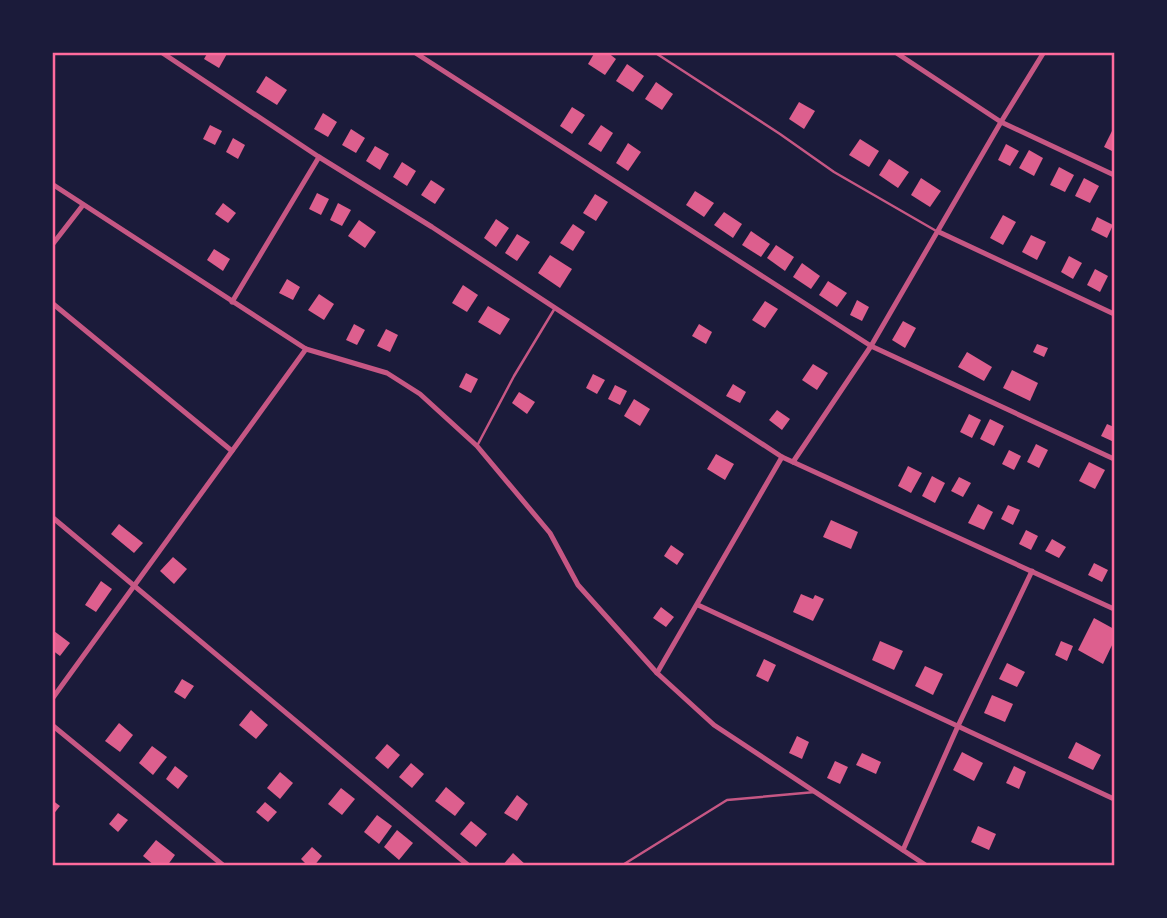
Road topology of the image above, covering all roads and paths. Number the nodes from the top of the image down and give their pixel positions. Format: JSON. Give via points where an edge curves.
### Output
{"nodes":[{"id":1,"x":161,"y":52,"type":"edge"},
{"id":2,"x":414,"y":52,"type":"edge"},
{"id":3,"x":654,"y":52,"type":"edge"},
{"id":4,"x":895,"y":52,"type":"edge"},
{"id":5,"x":1044,"y":52,"type":"edge"},
{"id":6,"x":1001,"y":122,"type":"junction"},
{"id":7,"x":319,"y":157,"type":"junction"},
{"id":8,"x":1115,"y":175,"type":"edge"},
{"id":9,"x":52,"y":184,"type":"edge"},
{"id":10,"x":83,"y":205,"type":"junction"},
{"id":11,"x":939,"y":232,"type":"junction"},
{"id":12,"x":52,"y":245,"type":"edge"},
{"id":13,"x":232,"y":302,"type":"junction"},
{"id":14,"x":52,"y":303,"type":"edge"},
{"id":15,"x":555,"y":308,"type":"junction"},
{"id":16,"x":1115,"y":314,"type":"edge"},
{"id":17,"x":871,"y":346,"type":"junction"},
{"id":18,"x":306,"y":349,"type":"junction"},
{"id":19,"x":477,"y":446,"type":"junction"},
{"id":20,"x":232,"y":451,"type":"junction"},
{"id":21,"x":782,"y":457,"type":"junction"},
{"id":22,"x":1115,"y":459,"type":"edge"},
{"id":23,"x":793,"y":462,"type":"junction"},
{"id":24,"x":52,"y":517,"type":"edge"},
{"id":25,"x":1032,"y":571,"type":"junction"},
{"id":26,"x":135,"y":585,"type":"junction"},
{"id":27,"x":698,"y":605,"type":"junction"},
{"id":28,"x":1115,"y":609,"type":"edge"},
{"id":29,"x":657,"y":673,"type":"junction"},
{"id":30,"x":52,"y":699,"type":"edge"},
{"id":31,"x":52,"y":725,"type":"edge"},
{"id":32,"x":958,"y":726,"type":"junction"},
{"id":33,"x":818,"y":792,"type":"junction"},
{"id":34,"x":1115,"y":799,"type":"edge"},
{"id":35,"x":903,"y":850,"type":"junction"},
{"id":36,"x":224,"y":866,"type":"edge"},
{"id":37,"x":469,"y":866,"type":"edge"},
{"id":38,"x":621,"y":866,"type":"edge"},
{"id":39,"x":927,"y":866,"type":"edge"}],
"edges":[{"from":1,"to":7,"type":"street"},
{"from":2,"to":17,"type":"street"},
{"from":3,"to":11,"type":"lane","via":[[834,172]]},
{"from":4,"to":6,"type":"street"},
{"from":5,"to":6,"type":"street"},
{"from":6,"to":8,"type":"street"},
{"from":6,"to":11,"type":"street"},
{"from":7,"to":13,"type":"street"},
{"from":7,"to":15,"type":"street"},
{"from":9,"to":10,"type":"street"},
{"from":10,"to":12,"type":"street"},
{"from":10,"to":13,"type":"street"},
{"from":11,"to":16,"type":"street"},
{"from":11,"to":17,"type":"street"},
{"from":13,"to":18,"type":"street"},
{"from":14,"to":20,"type":"street"},
{"from":15,"to":19,"type":"lane"},
{"from":15,"to":21,"type":"street"},
{"from":17,"to":22,"type":"street"},
{"from":17,"to":23,"type":"street"},
{"from":18,"to":19,"type":"street","via":[[387,373],[420,394]]},
{"from":18,"to":20,"type":"street"},
{"from":19,"to":29,"type":"street","via":[[550,533],[578,586]]},
{"from":20,"to":26,"type":"street"},
{"from":21,"to":23,"type":"street"},
{"from":21,"to":27,"type":"street"},
{"from":23,"to":25,"type":"street"},
{"from":24,"to":26,"type":"street"},
{"from":25,"to":28,"type":"street"},
{"from":25,"to":32,"type":"street"},
{"from":26,"to":30,"type":"street"},
{"from":26,"to":37,"type":"street"},
{"from":27,"to":29,"type":"street"},
{"from":27,"to":32,"type":"street"},
{"from":29,"to":33,"type":"street","via":[[714,724]]},
{"from":31,"to":36,"type":"street"},
{"from":32,"to":34,"type":"street"},
{"from":32,"to":35,"type":"street"},
{"from":33,"to":35,"type":"street"},
{"from":33,"to":38,"type":"lane","via":[[727,800]]},
{"from":35,"to":39,"type":"street"}]}
